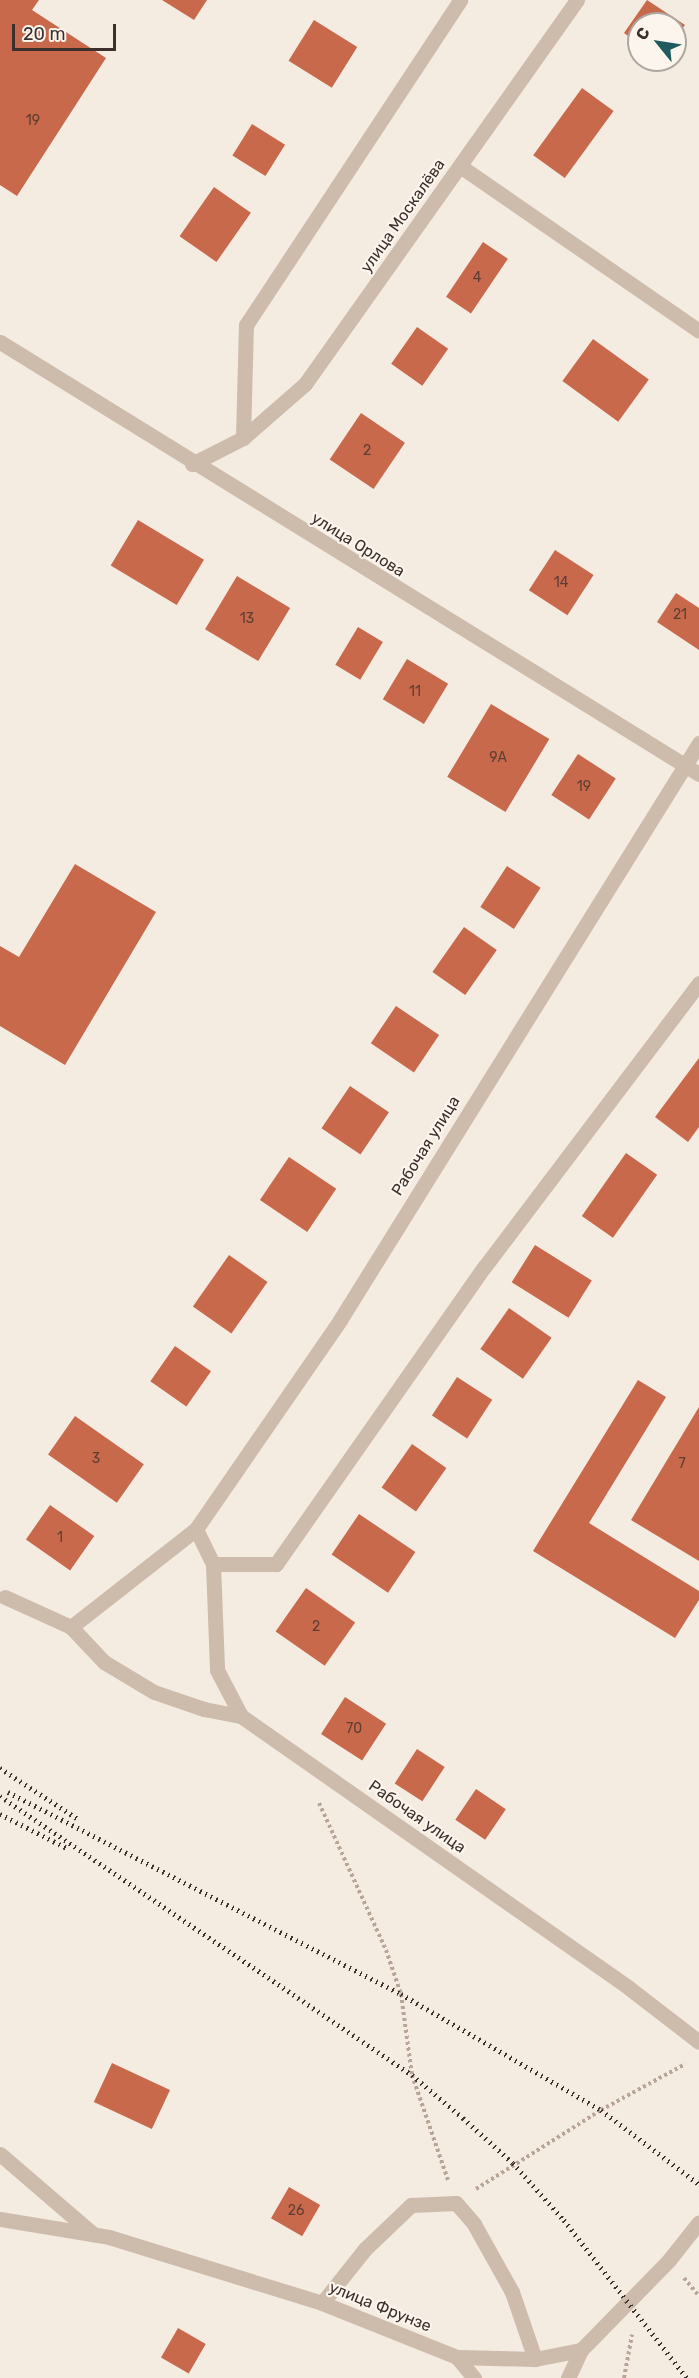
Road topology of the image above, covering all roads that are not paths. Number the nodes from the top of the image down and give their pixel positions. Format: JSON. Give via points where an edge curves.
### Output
{"nodes":[{"id":1,"x":460,"y":0,"type":"edge"},
{"id":2,"x":577,"y":0,"type":"edge"},
{"id":3,"x":460,"y":166,"type":"junction"},
{"id":4,"x":699,"y":331,"type":"edge"},
{"id":5,"x":0,"y":342,"type":"edge"},
{"id":6,"x":243,"y":438,"type":"junction"},
{"id":7,"x":192,"y":464,"type":"junction"},
{"id":8,"x":699,"y":743,"type":"edge"},
{"id":9,"x":682,"y":766,"type":"junction"},
{"id":10,"x":699,"y":774,"type":"edge"},
{"id":11,"x":699,"y":983,"type":"edge"},
{"id":12,"x":196,"y":1529,"type":"junction"},
{"id":13,"x":213,"y":1564,"type":"junction"},
{"id":14,"x":5,"y":1597,"type":"dead end"},
{"id":15,"x":71,"y":1627,"type":"junction"},
{"id":16,"x":241,"y":1716,"type":"junction"},
{"id":17,"x":699,"y":2042,"type":"edge"},
{"id":18,"x":0,"y":2154,"type":"edge"},
{"id":19,"x":0,"y":2219,"type":"edge"},
{"id":20,"x":699,"y":2222,"type":"edge"},
{"id":21,"x":93,"y":2234,"type":"junction"},
{"id":22,"x":322,"y":2303,"type":"junction"},
{"id":23,"x":581,"y":2350,"type":"junction"},
{"id":24,"x":457,"y":2357,"type":"junction"},
{"id":25,"x":535,"y":2359,"type":"junction"},
{"id":26,"x":474,"y":2378,"type":"edge"},
{"id":27,"x":568,"y":2378,"type":"edge"}],
"edges":[{"from":1,"to":6,"type":"street","via":[[246,325]]},
{"from":2,"to":3,"type":"street","name":"улица Москалёва"},
{"from":3,"to":4,"type":"street"},
{"from":3,"to":6,"type":"street","name":"улица Москалёва","via":[[305,384]]},
{"from":5,"to":7,"type":"street","name":"улица Орлова"},
{"from":6,"to":7,"type":"street","name":"улица Москалёва"},
{"from":7,"to":9,"type":"street","name":"улица Орлова"},
{"from":8,"to":9,"type":"street","name":"Рабочая улица"},
{"from":9,"to":10,"type":"street","name":"улица Орлова"},
{"from":9,"to":12,"type":"street","name":"Рабочая улица","via":[[340,1320]]},
{"from":11,"to":13,"type":"street","via":[[484,1268],[276,1564]]},
{"from":12,"to":13,"type":"street","name":"Рабочая улица"},
{"from":12,"to":15,"type":"street"},
{"from":13,"to":16,"type":"street","name":"Рабочая улица","via":[[217,1670]]},
{"from":14,"to":15,"type":"street"},
{"from":15,"to":16,"type":"street","via":[[104,1662],[154,1692],[204,1709]]},
{"from":16,"to":17,"type":"street","name":"Рабочая улица","via":[[629,1988]]},
{"from":18,"to":21,"type":"street"},
{"from":19,"to":21,"type":"street","name":"улица Фрунзе"},
{"from":20,"to":23,"type":"street","via":[[669,2260]]},
{"from":21,"to":22,"type":"street","name":"улица Фрунзе"},
{"from":22,"to":24,"type":"street","name":"улица Фрунзе"},
{"from":22,"to":25,"type":"street","via":[[365,2250],[411,2205],[456,2203],[474,2224],[512,2292]]},
{"from":23,"to":25,"type":"street","name":"улица Фрунзе"},
{"from":23,"to":27,"type":"street"},
{"from":24,"to":25,"type":"street","name":"улица Фрунзе"},
{"from":24,"to":26,"type":"street"}]}
